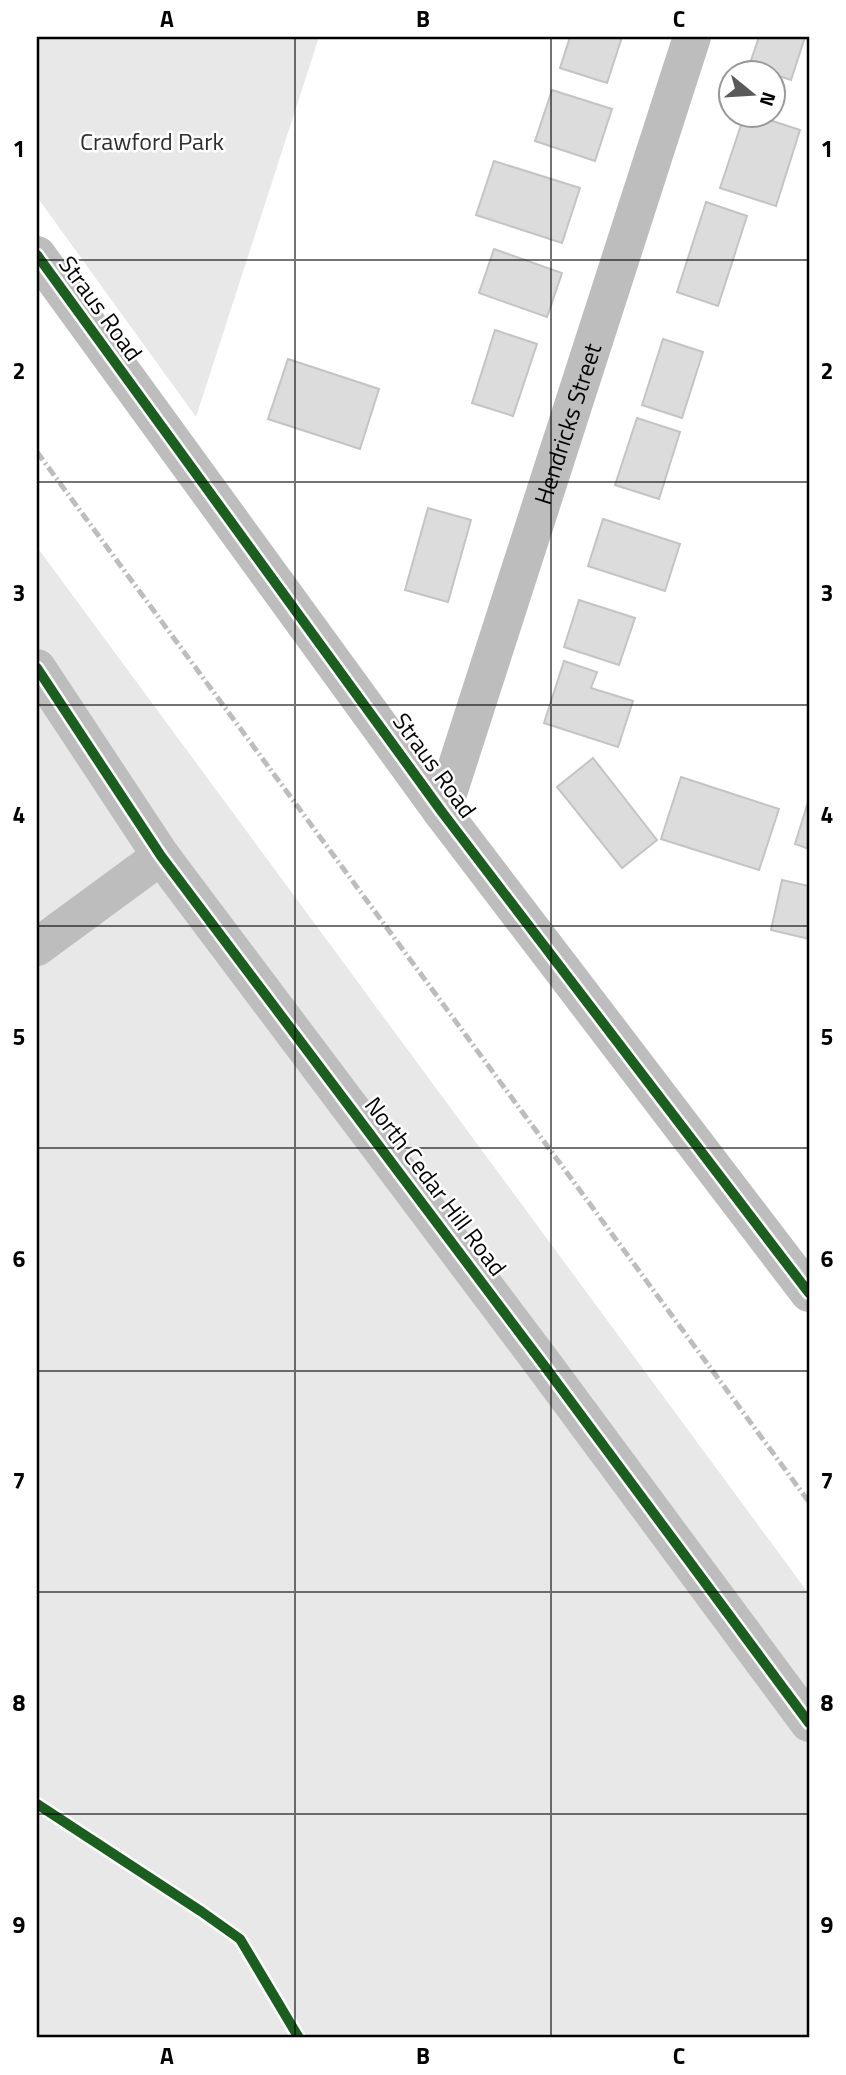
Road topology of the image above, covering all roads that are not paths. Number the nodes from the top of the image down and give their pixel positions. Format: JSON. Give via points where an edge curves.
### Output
{"nodes":[{"id":1,"x":692,"y":37,"type":"edge"},
{"id":2,"x":37,"y":255,"type":"edge"},
{"id":3,"x":37,"y":668,"type":"edge"},
{"id":4,"x":442,"y":812,"type":"junction"},
{"id":5,"x":162,"y":856,"type":"junction"},
{"id":6,"x":37,"y":947,"type":"edge"},
{"id":7,"x":809,"y":1293,"type":"edge"},
{"id":8,"x":809,"y":1723,"type":"edge"}],
"edges":[{"from":1,"to":4,"type":"street","name":"Hendricks Street"},
{"from":2,"to":4,"type":"street","name":"Straus Road"},
{"from":3,"to":5,"type":"street","name":"North Cedar Hill Road"},
{"from":4,"to":7,"type":"street","name":"Straus Road"},
{"from":5,"to":6,"type":"street"},
{"from":5,"to":8,"type":"street","name":"North Cedar Hill Road"}]}
